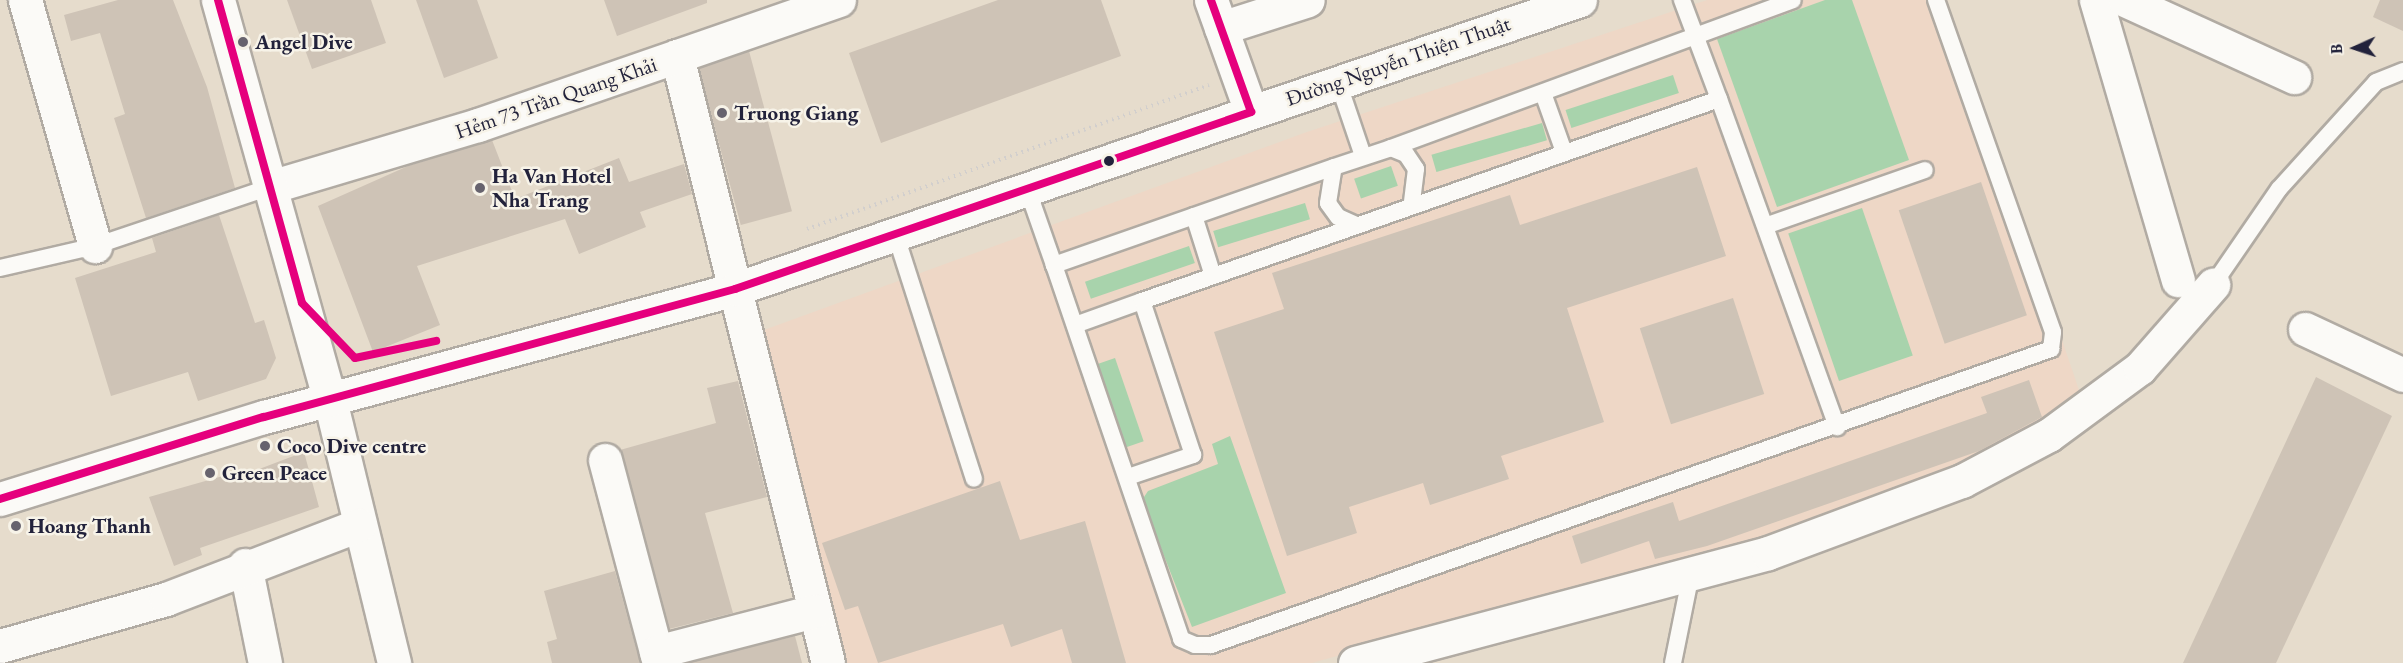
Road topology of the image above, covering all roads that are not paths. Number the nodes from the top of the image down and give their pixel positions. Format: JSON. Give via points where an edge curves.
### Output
{"nodes":[{"id":1,"x":25,"y":0,"type":"edge"},
{"id":2,"x":218,"y":0,"type":"edge"},
{"id":3,"x":839,"y":0,"type":"edge"},
{"id":4,"x":1308,"y":0,"type":"edge"},
{"id":5,"x":1580,"y":0,"type":"edge"},
{"id":6,"x":1682,"y":0,"type":"edge"},
{"id":7,"x":1793,"y":0,"type":"edge"},
{"id":8,"x":1936,"y":0,"type":"edge"},
{"id":9,"x":2096,"y":0,"type":"edge"},
{"id":10,"x":2125,"y":0,"type":"edge"},
{"id":11,"x":1216,"y":14,"type":"edge"},
{"id":12,"x":1695,"y":34,"type":"junction"},
{"id":13,"x":677,"y":56,"type":"junction"},
{"id":14,"x":2403,"y":71,"type":"edge"},
{"id":15,"x":2294,"y":77,"type":"dead end"},
{"id":16,"x":1338,"y":82,"type":"junction"},
{"id":17,"x":1543,"y":93,"type":"junction"},
{"id":18,"x":1719,"y":99,"type":"junction"},
{"id":19,"x":1251,"y":112,"type":"junction"},
{"id":20,"x":1391,"y":148,"type":"junction"},
{"id":21,"x":1564,"y":152,"type":"junction"},
{"id":22,"x":1363,"y":156,"type":"junction"},
{"id":23,"x":1334,"y":167,"type":"junction"},
{"id":24,"x":1925,"y":171,"type":"dead end"},
{"id":25,"x":270,"y":187,"type":"junction"},
{"id":26,"x":1027,"y":188,"type":"junction"},
{"id":27,"x":1412,"y":203,"type":"junction"},
{"id":28,"x":1194,"y":216,"type":"junction"},
{"id":29,"x":1354,"y":224,"type":"junction"},
{"id":30,"x":1768,"y":225,"type":"junction"},
{"id":31,"x":895,"y":233,"type":"junction"},
{"id":32,"x":95,"y":246,"type":"junction"},
{"id":33,"x":1054,"y":265,"type":"junction"},
{"id":34,"x":0,"y":268,"type":"edge"},
{"id":35,"x":1212,"y":276,"type":"junction"},
{"id":36,"x":2178,"y":280,"type":"dead end"},
{"id":37,"x":2213,"y":285,"type":"joint"},
{"id":38,"x":735,"y":289,"type":"junction"},
{"id":39,"x":1142,"y":301,"type":"junction"},
{"id":40,"x":1075,"y":324,"type":"junction"},
{"id":41,"x":2305,"y":329,"type":"dead end"},
{"id":42,"x":2403,"y":375,"type":"edge"},
{"id":43,"x":330,"y":400,"type":"junction"},
{"id":44,"x":1837,"y":427,"type":"junction"},
{"id":45,"x":605,"y":460,"type":"dead end"},
{"id":46,"x":1128,"y":477,"type":"junction"},
{"id":47,"x":974,"y":478,"type":"dead end"},
{"id":48,"x":0,"y":499,"type":"edge"},
{"id":49,"x":359,"y":525,"type":"junction"},
{"id":50,"x":245,"y":565,"type":"junction"},
{"id":51,"x":1691,"y":574,"type":"junction"},
{"id":52,"x":815,"y":611,"type":"junction"},
{"id":53,"x":0,"y":646,"type":"edge"},
{"id":54,"x":658,"y":658,"type":"edge"},
{"id":55,"x":265,"y":663,"type":"edge"},
{"id":56,"x":394,"y":663,"type":"edge"},
{"id":57,"x":828,"y":663,"type":"edge"},
{"id":58,"x":1355,"y":663,"type":"edge"},
{"id":59,"x":1672,"y":663,"type":"edge"}],
"edges":[{"from":1,"to":32,"type":"street"},
{"from":2,"to":25,"type":"street"},
{"from":3,"to":13,"type":"street","name":"Hẻm 73 Trần Quang Khải"},
{"from":4,"to":11,"type":"street"},
{"from":5,"to":16,"type":"street","name":"Đường Nguyễn Thiện Thuật"},
{"from":6,"to":12,"type":"lane"},
{"from":7,"to":12,"type":"lane"},
{"from":8,"to":44,"type":"lane","via":[[2053,332],[2051,349]]},
{"from":9,"to":36,"type":"street"},
{"from":10,"to":15,"type":"street"},
{"from":11,"to":19,"type":"street"},
{"from":12,"to":17,"type":"lane"},
{"from":12,"to":18,"type":"lane"},
{"from":13,"to":25,"type":"street","name":"Hẻm 73 Trần Quang Khải","via":[[478,125]]},
{"from":13,"to":38,"type":"street"},
{"from":14,"to":37,"type":"lane","via":[[2376,82],[2279,189]]},
{"from":16,"to":19,"type":"street","name":"Đường Nguyễn Thiện Thuật"},
{"from":16,"to":22,"type":"lane"},
{"from":17,"to":20,"type":"lane"},
{"from":17,"to":21,"type":"lane"},
{"from":18,"to":21,"type":"lane"},
{"from":18,"to":30,"type":"lane"},
{"from":19,"to":26,"type":"street","name":"Đường Nguyễn Thiện Thuật"},
{"from":20,"to":22,"type":"lane"},
{"from":20,"to":27,"type":"lane","via":[[1406,154],[1416,168]]},
{"from":21,"to":27,"type":"lane"},
{"from":22,"to":23,"type":"lane"},
{"from":23,"to":28,"type":"lane"},
{"from":23,"to":29,"type":"lane","via":[[1328,203],[1338,217]]},
{"from":24,"to":30,"type":"lane"},
{"from":25,"to":32,"type":"lane"},
{"from":25,"to":43,"type":"street"},
{"from":26,"to":31,"type":"street","name":"Đường Nguyễn Thiện Thuật"},
{"from":26,"to":33,"type":"lane"},
{"from":27,"to":29,"type":"lane"},
{"from":28,"to":33,"type":"lane"},
{"from":28,"to":35,"type":"lane"},
{"from":29,"to":35,"type":"lane"},
{"from":30,"to":44,"type":"lane"},
{"from":31,"to":38,"type":"street","name":"Đường Nguyễn Thiện Thuật"},
{"from":31,"to":47,"type":"lane"},
{"from":32,"to":34,"type":"lane"},
{"from":33,"to":40,"type":"lane"},
{"from":35,"to":39,"type":"lane"},
{"from":37,"to":51,"type":"street","via":[[2140,368],[2010,458],[1834,531]]},
{"from":38,"to":43,"type":"street","name":"Đường Nguyễn Thiện Thuật"},
{"from":38,"to":52,"type":"street"},
{"from":39,"to":40,"type":"lane"},
{"from":39,"to":46,"type":"lane","via":[[1193,455]]},
{"from":40,"to":46,"type":"lane"},
{"from":41,"to":42,"type":"street"},
{"from":43,"to":48,"type":"street","name":"Đường Nguyễn Thiện Thuật"},
{"from":43,"to":49,"type":"street"},
{"from":44,"to":46,"type":"lane","via":[[1211,645],[1181,639]]},
{"from":45,"to":54,"type":"street"},
{"from":49,"to":50,"type":"street"},
{"from":49,"to":56,"type":"street"},
{"from":50,"to":53,"type":"street","via":[[166,599]]},
{"from":50,"to":55,"type":"street"},
{"from":51,"to":58,"type":"street"},
{"from":51,"to":59,"type":"lane"},
{"from":52,"to":54,"type":"street"},
{"from":52,"to":57,"type":"street"}]}
